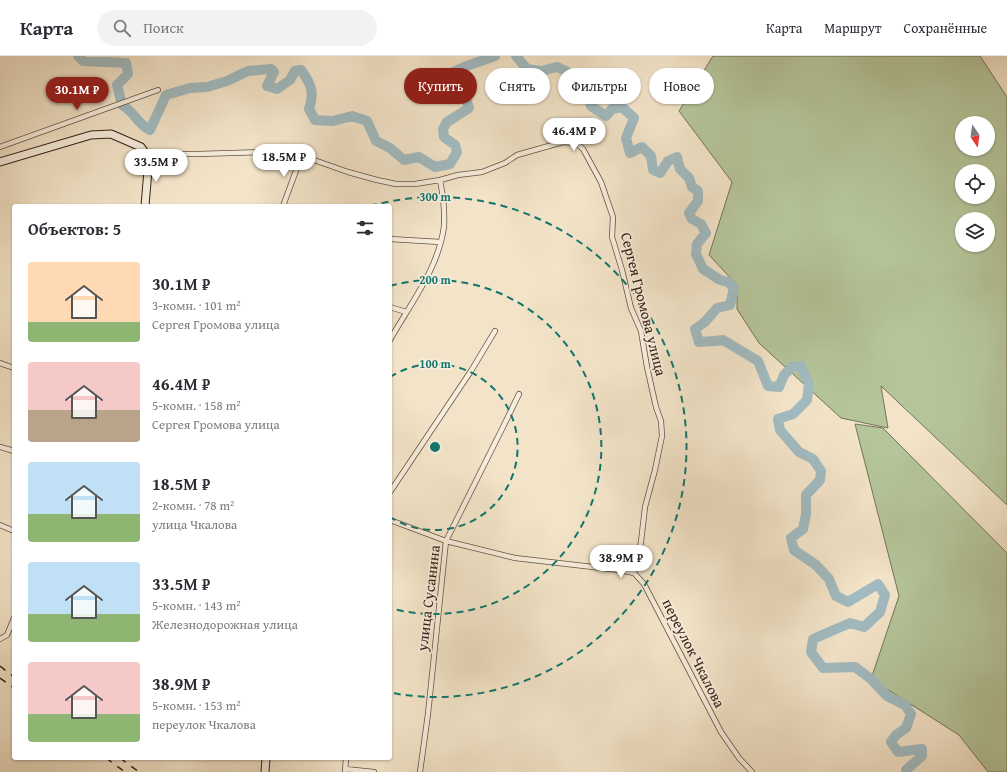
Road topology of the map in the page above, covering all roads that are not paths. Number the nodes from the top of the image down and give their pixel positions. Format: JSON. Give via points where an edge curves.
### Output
{"nodes":[{"id":1,"x":158,"y":90,"type":"dead end"},
{"id":2,"x":0,"y":147,"type":"edge"},
{"id":3,"x":301,"y":157,"type":"junction"},
{"id":4,"x":149,"y":158,"type":"junction"},
{"id":5,"x":0,"y":162,"type":"edge"},
{"id":6,"x":440,"y":180,"type":"junction"},
{"id":7,"x":145,"y":204,"type":"edge"},
{"id":8,"x":284,"y":204,"type":"edge"},
{"id":9,"x":392,"y":238,"type":"edge"},
{"id":10,"x":440,"y":242,"type":"junction"},
{"id":11,"x":392,"y":308,"type":"edge"},
{"id":12,"x":406,"y":312,"type":"junction"},
{"id":13,"x":495,"y":331,"type":"dead end"},
{"id":14,"x":392,"y":336,"type":"edge"},
{"id":15,"x":0,"y":363,"type":"edge"},
{"id":16,"x":12,"y":367,"type":"edge"},
{"id":17,"x":519,"y":394,"type":"dead end"},
{"id":18,"x":0,"y":447,"type":"edge"},
{"id":19,"x":12,"y":450,"type":"edge"},
{"id":20,"x":392,"y":489,"type":"edge"},
{"id":21,"x":392,"y":521,"type":"edge"},
{"id":22,"x":0,"y":525,"type":"edge"},
{"id":23,"x":12,"y":530,"type":"edge"},
{"id":24,"x":446,"y":541,"type":"junction"},
{"id":25,"x":634,"y":573,"type":"junction"},
{"id":26,"x":12,"y":623,"type":"edge"},
{"id":27,"x":0,"y":639,"type":"edge"},
{"id":28,"x":266,"y":760,"type":"edge"},
{"id":29,"x":346,"y":760,"type":"edge"},
{"id":30,"x":345,"y":771,"type":"edge"},
{"id":31,"x":265,"y":772,"type":"edge"},
{"id":32,"x":374,"y":772,"type":"edge"},
{"id":33,"x":420,"y":772,"type":"edge"},
{"id":34,"x":752,"y":772,"type":"edge"}],
"edges":[{"from":1,"to":2,"type":"street"},
{"from":3,"to":4,"type":"street","name":"Сергея Громова улица","via":[[262,152],[168,154]]},
{"from":3,"to":6,"type":"street","name":"Сергея Громова улица","via":[[396,184]]},
{"from":3,"to":8,"type":"street"},
{"from":4,"to":5,"type":"street","via":[[142,147],[112,134],[91,135]]},
{"from":4,"to":7,"type":"street"},
{"from":6,"to":10,"type":"street","via":[[444,203],[444,226]]},
{"from":6,"to":25,"type":"street","name":"Сергея Громова улица","via":[[482,172],[517,155],[563,142],[576,143],[583,149],[601,182],[613,216],[612,237],[630,308],[641,331],[646,367],[661,421],[662,436],[644,507],[641,542]]},
{"from":9,"to":10,"type":"street"},
{"from":10,"to":12,"type":"street","via":[[438,254]]},
{"from":11,"to":12,"type":"street"},
{"from":12,"to":14,"type":"street"},
{"from":13,"to":20,"type":"street"},
{"from":15,"to":16,"type":"street"},
{"from":17,"to":24,"type":"street","name":"улица Сусанина"},
{"from":18,"to":19,"type":"street"},
{"from":21,"to":24,"type":"street"},
{"from":22,"to":23,"type":"street"},
{"from":24,"to":25,"type":"street","via":[[515,558]]},
{"from":24,"to":33,"type":"street","name":"улица Сусанина"},
{"from":25,"to":34,"type":"street","name":"переулок Чкалова","via":[[644,584],[721,732]]},
{"from":26,"to":27,"type":"street","via":[[7,635]]},
{"from":28,"to":31,"type":"street"},
{"from":29,"to":30,"type":"street"},
{"from":30,"to":32,"type":"street"}]}
